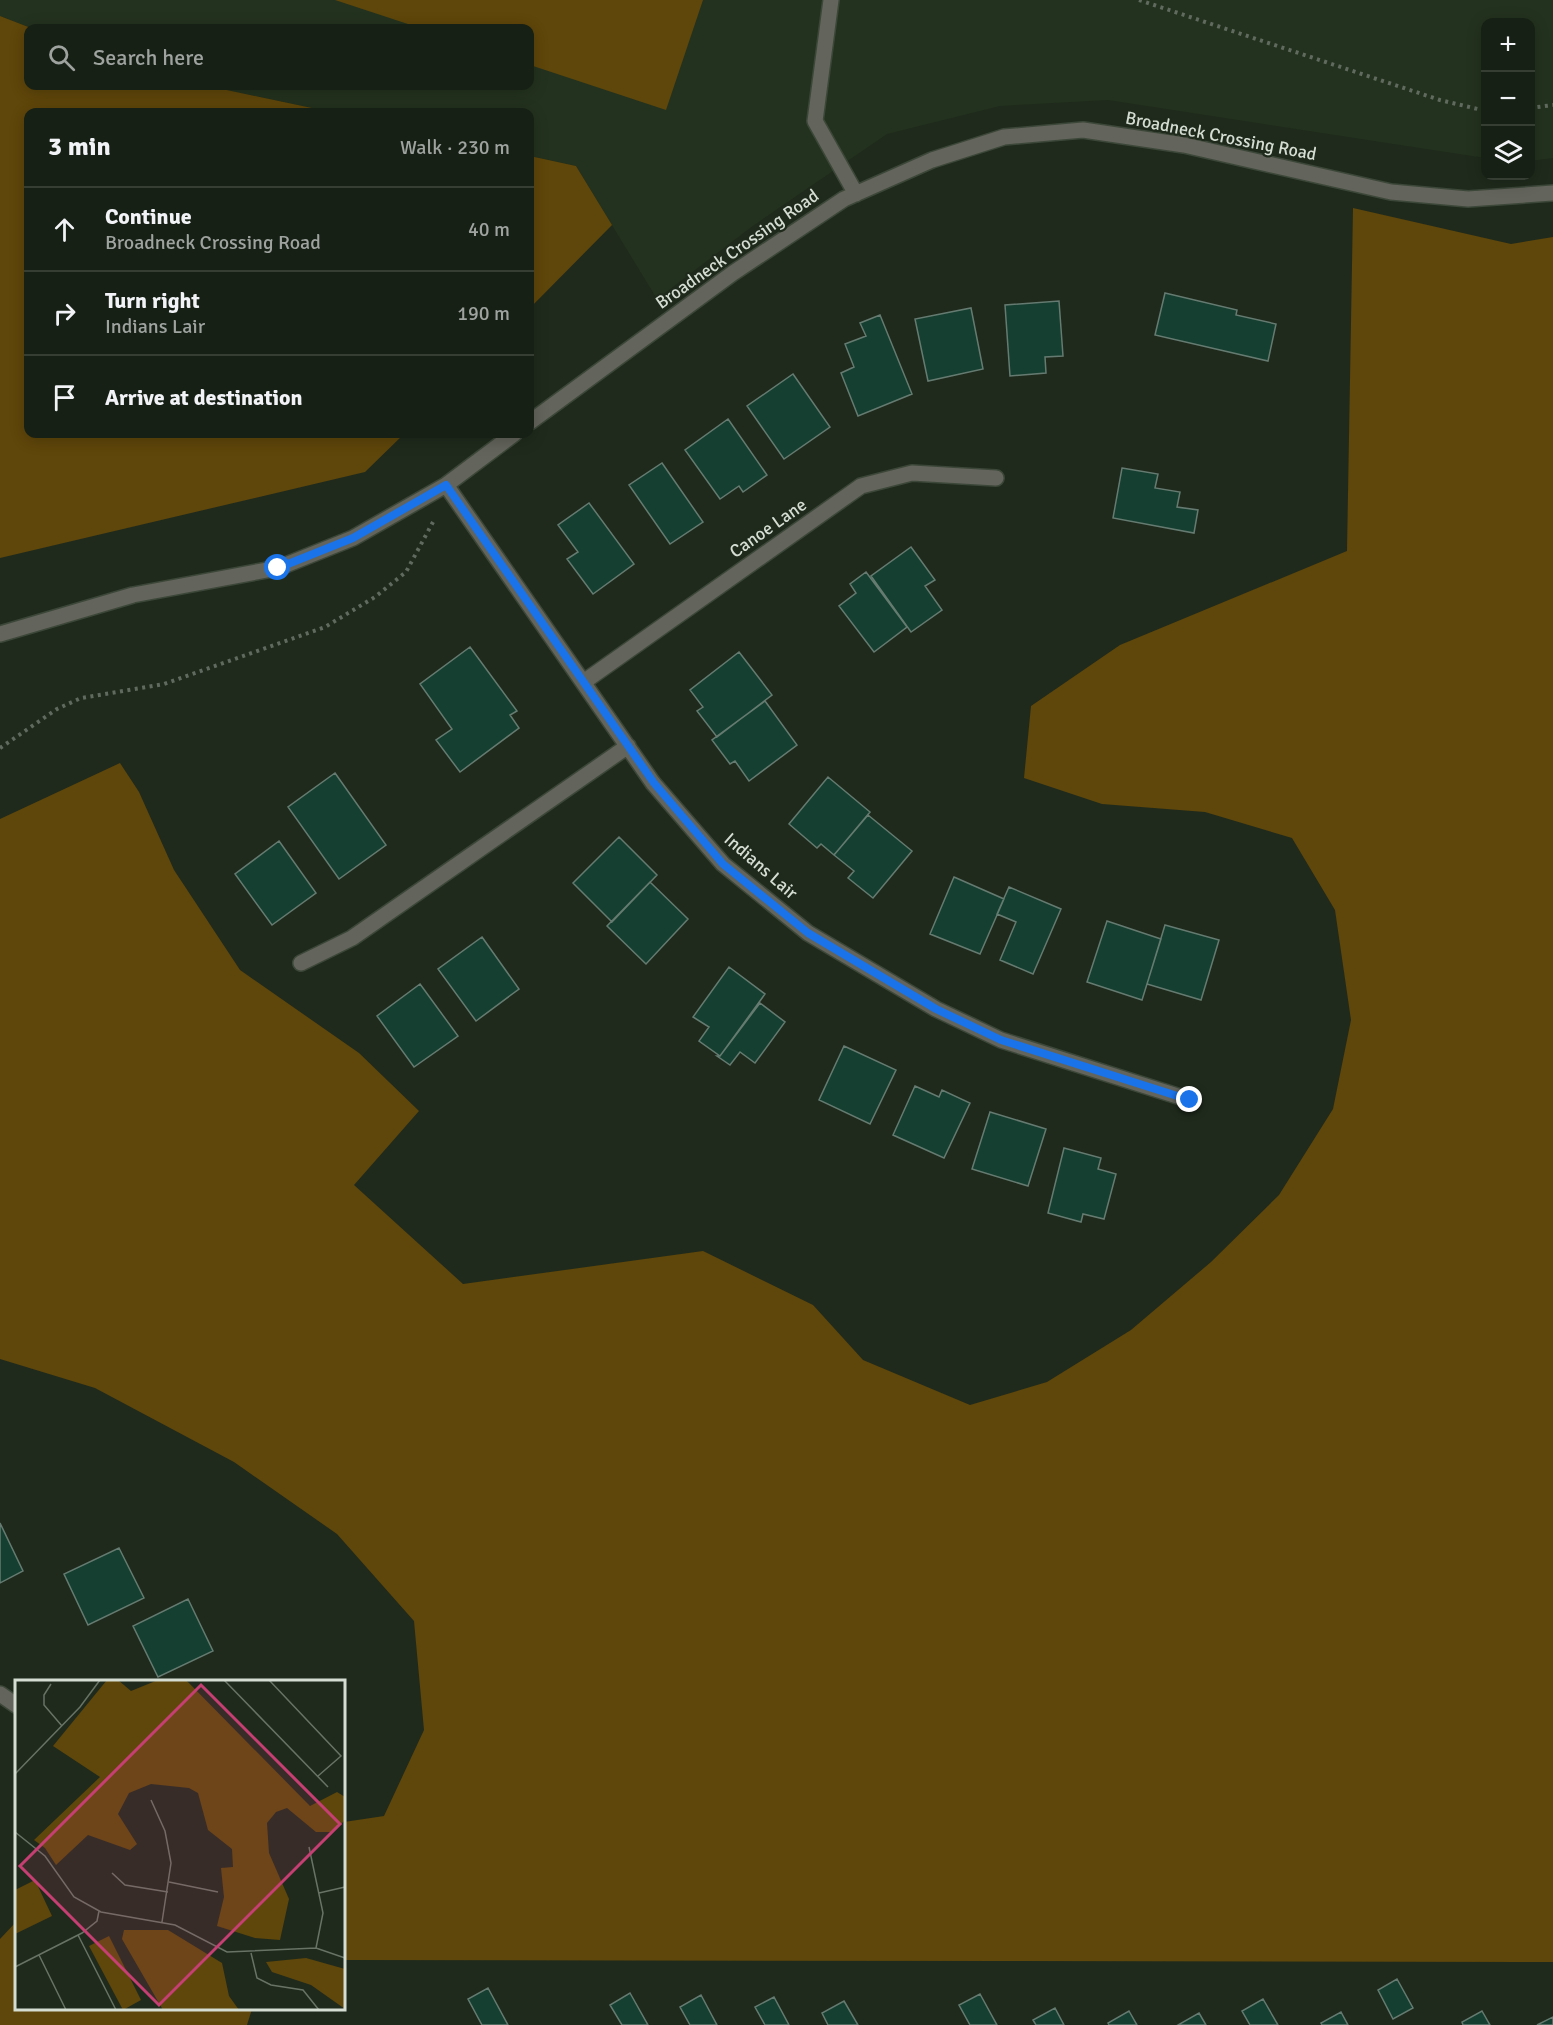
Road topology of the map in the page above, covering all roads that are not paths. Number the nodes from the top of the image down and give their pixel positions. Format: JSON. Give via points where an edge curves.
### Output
{"nodes":[{"id":1,"x":831,"y":0,"type":"edge"},
{"id":2,"x":1553,"y":193,"type":"edge"},
{"id":3,"x":856,"y":194,"type":"junction"},
{"id":4,"x":534,"y":419,"type":"edge"},
{"id":5,"x":509,"y":438,"type":"edge"},
{"id":6,"x":996,"y":478,"type":"dead end"},
{"id":7,"x":446,"y":485,"type":"junction"},
{"id":8,"x":0,"y":634,"type":"edge"},
{"id":9,"x":585,"y":681,"type":"junction"},
{"id":10,"x":628,"y":746,"type":"junction"},
{"id":11,"x":301,"y":963,"type":"dead end"},
{"id":12,"x":1190,"y":1100,"type":"dead end"},
{"id":13,"x":0,"y":1694,"type":"edge"},
{"id":14,"x":15,"y":1704,"type":"edge"}],
"edges":[{"from":1,"to":3,"type":"street","via":[[815,121]]},
{"from":2,"to":3,"type":"street","name":"Broadneck Crossing Road","via":[[1468,199],[1391,192],[1184,145],[1083,130],[1004,138],[932,160]]},
{"from":3,"to":4,"type":"street","name":"Broadneck Crossing Road","via":[[733,273]]},
{"from":5,"to":7,"type":"street"},
{"from":6,"to":9,"type":"street","name":"Canoe Lane","via":[[912,473],[861,486]]},
{"from":7,"to":8,"type":"street","via":[[353,538],[278,568],[133,595]]},
{"from":7,"to":9,"type":"street","name":"Indians Lair"},
{"from":9,"to":10,"type":"street","name":"Indians Lair"},
{"from":10,"to":11,"type":"street","via":[[352,938]]},
{"from":10,"to":12,"type":"street","name":"Indians Lair","via":[[723,864],[808,933],[936,1009],[1001,1040]]},
{"from":13,"to":14,"type":"street"}]}
